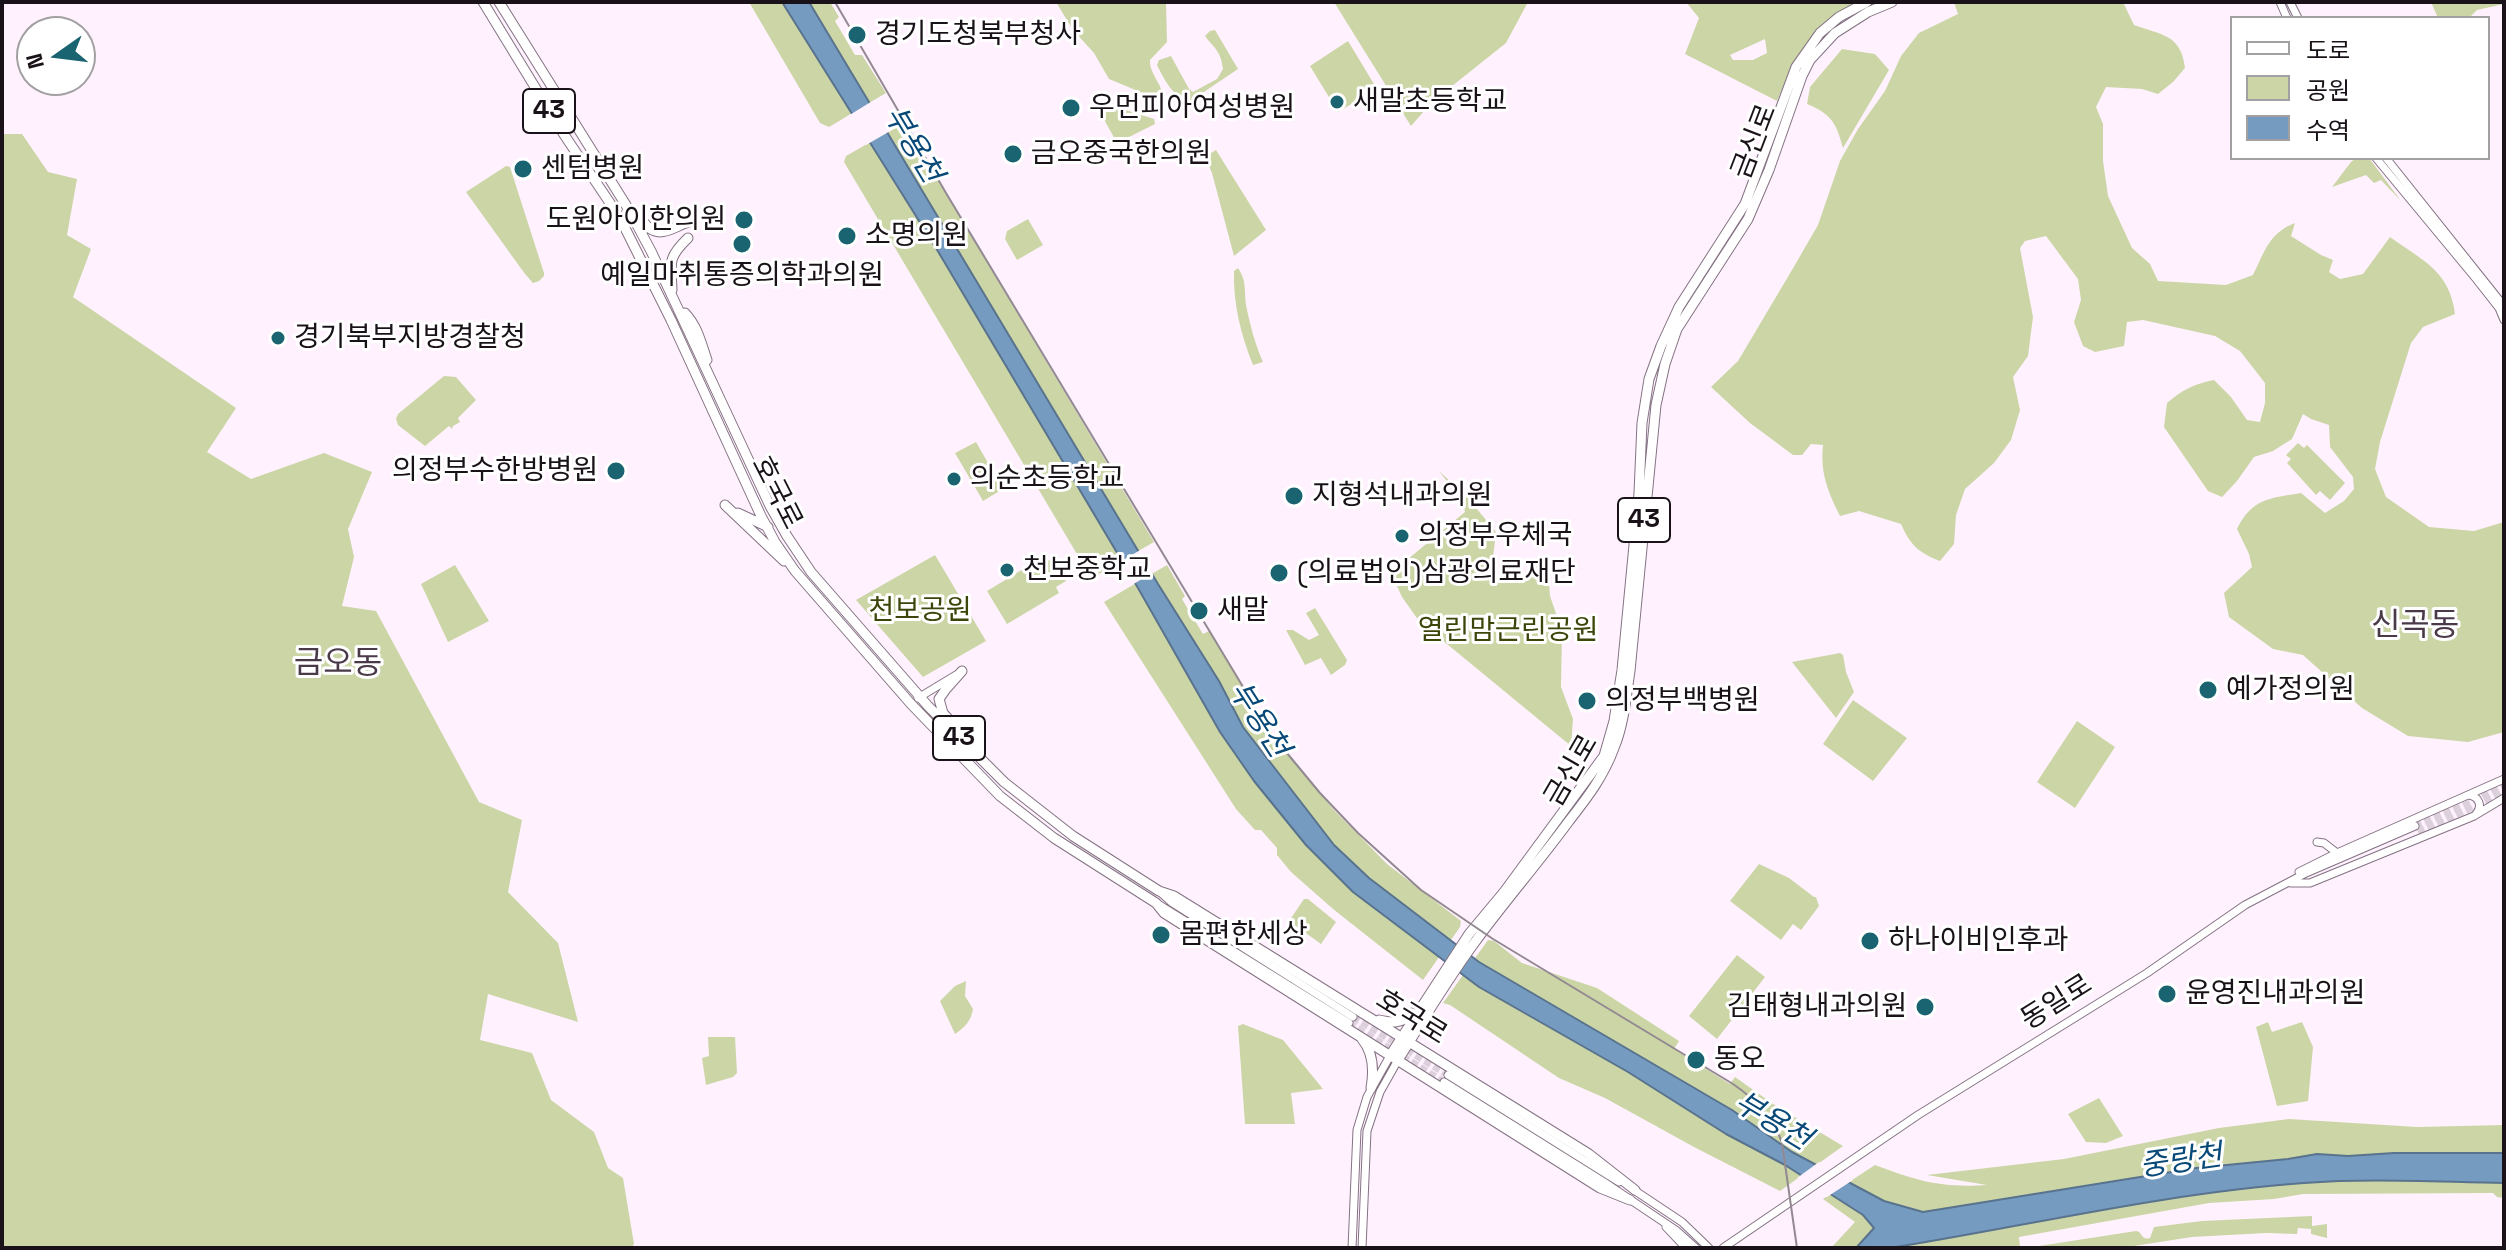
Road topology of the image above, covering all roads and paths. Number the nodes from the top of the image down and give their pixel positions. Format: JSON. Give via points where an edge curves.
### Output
{"nodes":[{"id":1,"x":483,"y":2,"type":"edge"},
{"id":2,"x":499,"y":2,"type":"edge"},
{"id":3,"x":1867,"y":2,"type":"edge"},
{"id":4,"x":1892,"y":2,"type":"edge"},
{"id":5,"x":2378,"y":160,"type":"edge"},
{"id":6,"x":2388,"y":160,"type":"edge"},
{"id":7,"x":629,"y":210,"type":"junction"},
{"id":8,"x":689,"y":222,"type":"dead end"},
{"id":9,"x":688,"y":238,"type":"dead end"},
{"id":10,"x":672,"y":284,"type":"junction"},
{"id":11,"x":673,"y":298,"type":"junction"},
{"id":12,"x":2504,"y":306,"type":"edge"},
{"id":13,"x":2504,"y":320,"type":"edge"},
{"id":14,"x":712,"y":383,"type":"junction"},
{"id":15,"x":742,"y":476,"type":"junction"},
{"id":16,"x":732,"y":509,"type":"junction"},
{"id":17,"x":765,"y":524,"type":"junction"},
{"id":18,"x":794,"y":548,"type":"junction"},
{"id":19,"x":795,"y":571,"type":"junction"},
{"id":20,"x":962,"y":671,"type":"joint"},
{"id":21,"x":919,"y":697,"type":"junction"},
{"id":22,"x":911,"y":704,"type":"junction"},
{"id":23,"x":977,"y":756,"type":"junction"},
{"id":24,"x":2504,"y":779,"type":"edge"},
{"id":25,"x":2466,"y":796,"type":"junction"},
{"id":26,"x":2504,"y":801,"type":"edge"},
{"id":27,"x":2474,"y":816,"type":"junction"},
{"id":28,"x":2417,"y":829,"type":"tunnel mouth"},
{"id":29,"x":2337,"y":853,"type":"junction"},
{"id":30,"x":2319,"y":861,"type":"junction"},
{"id":31,"x":2289,"y":883,"type":"junction"},
{"id":32,"x":1473,"y":937,"type":"junction"},
{"id":33,"x":1436,"y":990,"type":"junction"},
{"id":34,"x":1426,"y":998,"type":"junction"},
{"id":35,"x":1371,"y":1019,"type":"junction"},
{"id":36,"x":1351,"y":1022,"type":"junction"},
{"id":37,"x":1405,"y":1041,"type":"junction"},
{"id":38,"x":1394,"y":1057,"type":"junction"},
{"id":39,"x":1446,"y":1078,"type":"junction"},
{"id":40,"x":1371,"y":1088,"type":"junction"},
{"id":41,"x":1635,"y":1190,"type":"joint"},
{"id":42,"x":1630,"y":1200,"type":"joint"},
{"id":43,"x":1662,"y":1222,"type":"junction"},
{"id":44,"x":1352,"y":1248,"type":"edge"},
{"id":45,"x":1362,"y":1248,"type":"edge"},
{"id":46,"x":1686,"y":1248,"type":"edge"},
{"id":47,"x":1696,"y":1248,"type":"edge"},
{"id":48,"x":1709,"y":1248,"type":"edge"},
{"id":49,"x":1723,"y":1248,"type":"edge"}],
"edges":[{"from":1,"to":15,"type":"main road","name":"호국로","number":"43","via":[[620,218]]},
{"from":2,"to":7,"type":"main road","name":"호국로","number":"43"},
{"from":3,"to":32,"type":"main road","name":"금신로","number":"43","via":[[1820,33],[1796,67],[1745,204],[1679,307],[1661,346],[1644,404],[1622,670],[1607,747],[1598,767]]},
{"from":4,"to":32,"type":"main road","name":"금신로","number":"43","via":[[1835,33],[1810,60],[1748,219],[1677,329],[1656,405],[1630,671],[1614,748],[1597,783]]},
{"from":5,"to":13,"type":"street"},
{"from":6,"to":12,"type":"street"},
{"from":7,"to":8,"type":"main road","name":"호국로","via":[[659,233]]},
{"from":7,"to":11,"type":"main road","name":"호국로","number":"43"},
{"from":9,"to":10,"type":"main road","via":[[671,259]]},
{"from":10,"to":11,"type":"main road"},
{"from":10,"to":14,"type":"main road","via":[[705,348]]},
{"from":11,"to":14,"type":"main road","name":"호국로","number":"43"},
{"from":14,"to":18,"type":"main road","name":"호국로","number":"43"},
{"from":15,"to":16,"type":"main road","via":[[747,502]]},
{"from":15,"to":17,"type":"main road","name":"호국로","number":"43"},
{"from":16,"to":17,"type":"main road"},
{"from":16,"to":19,"type":"main road","via":[[725,505]]},
{"from":17,"to":18,"type":"main road"},
{"from":17,"to":19,"type":"main road","name":"호국로","number":"43"},
{"from":18,"to":21,"type":"main road","name":"호국로","number":"43"},
{"from":19,"to":22,"type":"main road","name":"호국로","number":"43"},
{"from":20,"to":21,"type":"street"},
{"from":20,"to":23,"type":"main road","via":[[939,705]]},
{"from":21,"to":22,"type":"street"},
{"from":21,"to":23,"type":"main road","name":"호국로","number":"43"},
{"from":22,"to":36,"type":"main road","name":"호국로","number":"43","via":[[982,779],[1054,838],[1164,913]]},
{"from":23,"to":36,"type":"main road","name":"호국로","number":"43","via":[[1073,836],[1174,896]]},
{"from":24,"to":25,"type":"street"},
{"from":25,"to":27,"type":"street","via":[[2478,801]]},
{"from":25,"to":29,"type":"street"},
{"from":26,"to":27,"type":"street"},
{"from":27,"to":31,"type":"street","via":[[2310,883]]},
{"from":28,"to":31,"type":"street","name":"동일로","via":[[2309,880]]},
{"from":29,"to":30,"type":"street"},
{"from":29,"to":30,"type":"street","via":[[2317,842]]},
{"from":30,"to":31,"type":"street"},
{"from":31,"to":49,"type":"street","name":"동일로","via":[[2245,905],[2157,967],[1918,1115]]},
{"from":32,"to":33,"type":"main road","number":"43"},
{"from":33,"to":34,"type":"main road","number":"43"},
{"from":33,"to":37,"type":"main road","number":"43"},
{"from":34,"to":35,"type":"main road","number":"43","via":[[1402,1021]]},
{"from":34,"to":37,"type":"main road","number":"43"},
{"from":35,"to":36,"type":"main road","name":"호국로","number":"43"},
{"from":35,"to":37,"type":"main road","name":"호국로"},
{"from":36,"to":38,"type":"main road","name":"호국로","number":"43"},
{"from":36,"to":40,"type":"main road","via":[[1368,1047]]},
{"from":37,"to":38,"type":"main road","number":"43"},
{"from":37,"to":39,"type":"main road","name":"호국로"},
{"from":38,"to":39,"type":"main road","name":"호국로"},
{"from":38,"to":40,"type":"street"},
{"from":38,"to":45,"type":"street","via":[[1367,1131]]},
{"from":39,"to":41,"type":"main road","name":"호국로","via":[[1589,1154]]},
{"from":39,"to":42,"type":"main road","name":"호국로","via":[[1600,1188]]},
{"from":40,"to":44,"type":"street","via":[[1357,1130]]},
{"from":41,"to":48,"type":"street","name":"호국로"},
{"from":42,"to":43,"type":"street","name":"호국로"},
{"from":43,"to":46,"type":"street"},
{"from":43,"to":47,"type":"street","name":"호국로"}]}
